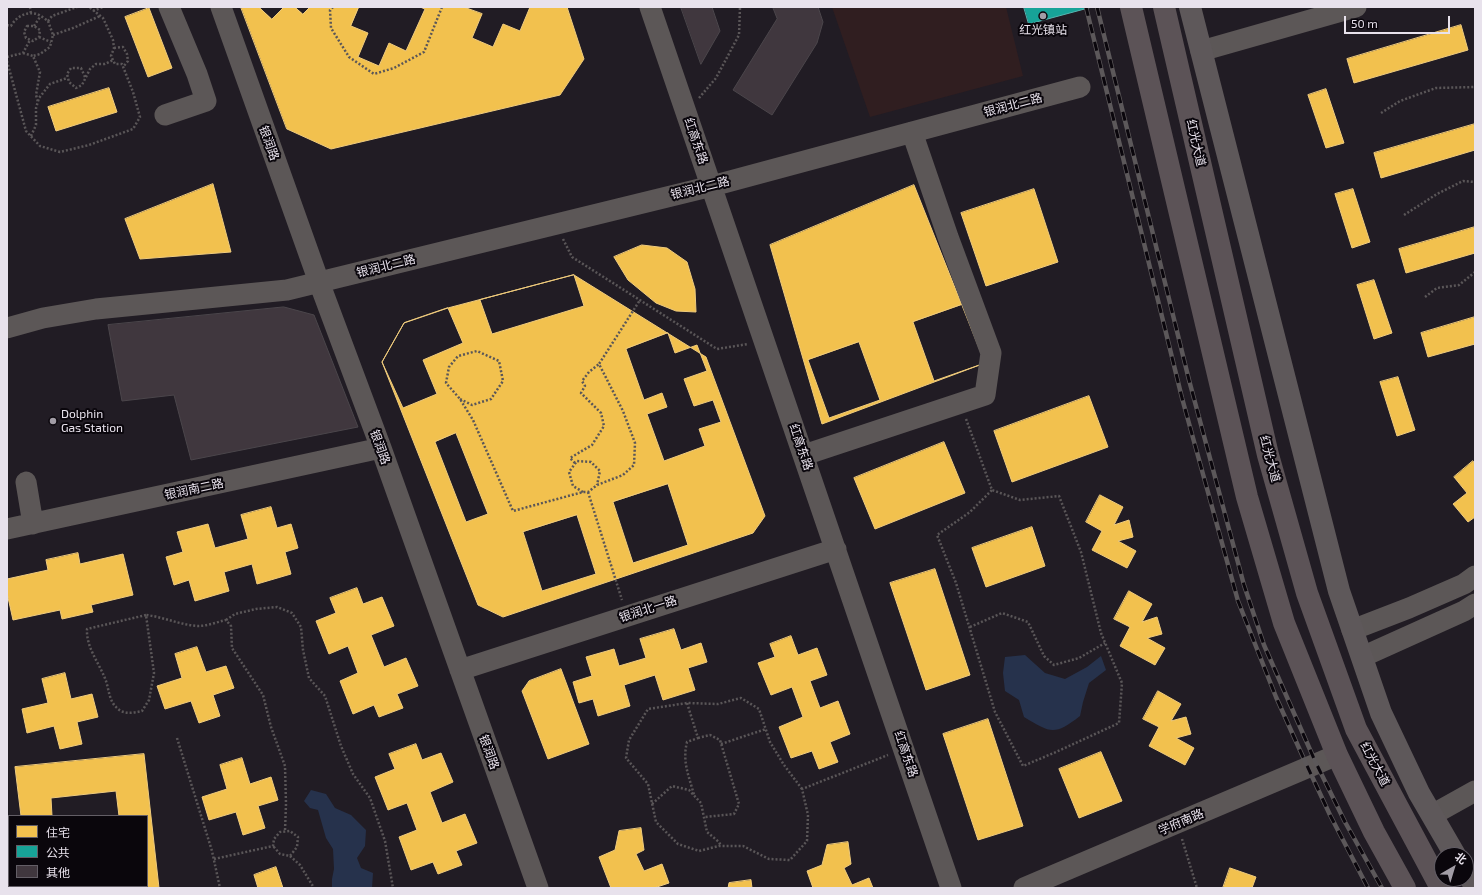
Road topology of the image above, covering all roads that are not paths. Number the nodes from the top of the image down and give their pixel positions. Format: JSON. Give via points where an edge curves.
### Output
{"nodes":[{"id":1,"x":169,"y":7,"type":"edge"},
{"id":2,"x":221,"y":7,"type":"edge"},
{"id":3,"x":650,"y":7,"type":"edge"},
{"id":4,"x":1131,"y":7,"type":"edge"},
{"id":5,"x":1164,"y":7,"type":"edge"},
{"id":6,"x":1190,"y":7,"type":"edge"},
{"id":7,"x":1356,"y":7,"type":"edge"},
{"id":8,"x":1201,"y":51,"type":"junction"},
{"id":9,"x":1080,"y":87,"type":"dead end"},
{"id":10,"x":165,"y":115,"type":"dead end"},
{"id":11,"x":912,"y":132,"type":"junction"},
{"id":12,"x":712,"y":186,"type":"junction"},
{"id":13,"x":319,"y":282,"type":"junction"},
{"id":14,"x":7,"y":317,"type":"edge"},
{"id":15,"x":7,"y":328,"type":"edge"},
{"id":16,"x":380,"y":448,"type":"junction"},
{"id":17,"x":804,"y":455,"type":"junction"},
{"id":18,"x":26,"y":482,"type":"dead end"},
{"id":19,"x":33,"y":524,"type":"junction"},
{"id":20,"x":7,"y":529,"type":"edge"},
{"id":21,"x":836,"y":549,"type":"junction"},
{"id":22,"x":1475,"y":576,"type":"edge"},
{"id":23,"x":1475,"y":604,"type":"edge"},
{"id":24,"x":1352,"y":630,"type":"junction"},
{"id":25,"x":1362,"y":657,"type":"junction"},
{"id":26,"x":460,"y":670,"type":"junction"},
{"id":27,"x":1337,"y":755,"type":"junction"},
{"id":28,"x":1475,"y":791,"type":"edge"},
{"id":29,"x":1432,"y":815,"type":"junction"},
{"id":30,"x":1450,"y":847,"type":"edge"},
{"id":31,"x":538,"y":888,"type":"edge"},
{"id":32,"x":952,"y":888,"type":"edge"},
{"id":33,"x":1024,"y":888,"type":"edge"},
{"id":34,"x":1405,"y":888,"type":"edge"},
{"id":35,"x":1441,"y":888,"type":"edge"}],
"edges":[{"from":1,"to":10,"type":"street","via":[[206,102]]},
{"from":2,"to":13,"type":"street","name":"银润路"},
{"from":3,"to":12,"type":"street","name":"红高东路"},
{"from":4,"to":27,"type":"highway","via":[[1247,497],[1284,623]]},
{"from":5,"to":35,"type":"highway","name":"红光大道","via":[[1268,455],[1307,593],[1356,729]]},
{"from":6,"to":8,"type":"main road"},
{"from":7,"to":8,"type":"street"},
{"from":8,"to":24,"type":"main road","via":[[1339,591]]},
{"from":9,"to":11,"type":"street","name":"银润北二路"},
{"from":11,"to":12,"type":"street","name":"银润北二路"},
{"from":11,"to":17,"type":"street","via":[[991,353],[985,395]]},
{"from":12,"to":13,"type":"street","name":"银润北二路"},
{"from":12,"to":17,"type":"street","name":"红高东路"},
{"from":13,"to":14,"type":"street","via":[[264,280],[117,296],[46,306]]},
{"from":13,"to":15,"type":"street","name":"银润北二路","via":[[287,290],[96,309],[43,318]]},
{"from":13,"to":16,"type":"street","name":"银润路"},
{"from":16,"to":19,"type":"street","name":"银润南二路"},
{"from":16,"to":26,"type":"street","name":"银润路"},
{"from":17,"to":21,"type":"street","name":"红高东路"},
{"from":18,"to":19,"type":"street"},
{"from":19,"to":20,"type":"street","name":"银润南二路"},
{"from":21,"to":26,"type":"street","name":"银润北一路"},
{"from":21,"to":32,"type":"street","name":"红高东路"},
{"from":22,"to":24,"type":"street","via":[[1464,584]]},
{"from":23,"to":25,"type":"street"},
{"from":24,"to":25,"type":"main road"},
{"from":25,"to":29,"type":"main road","via":[[1381,713]]},
{"from":26,"to":31,"type":"street","name":"银润路"},
{"from":27,"to":33,"type":"street","name":"学府南路"},
{"from":27,"to":34,"type":"highway","via":[[1374,832]]},
{"from":28,"to":29,"type":"street"},
{"from":29,"to":30,"type":"main road"}]}
